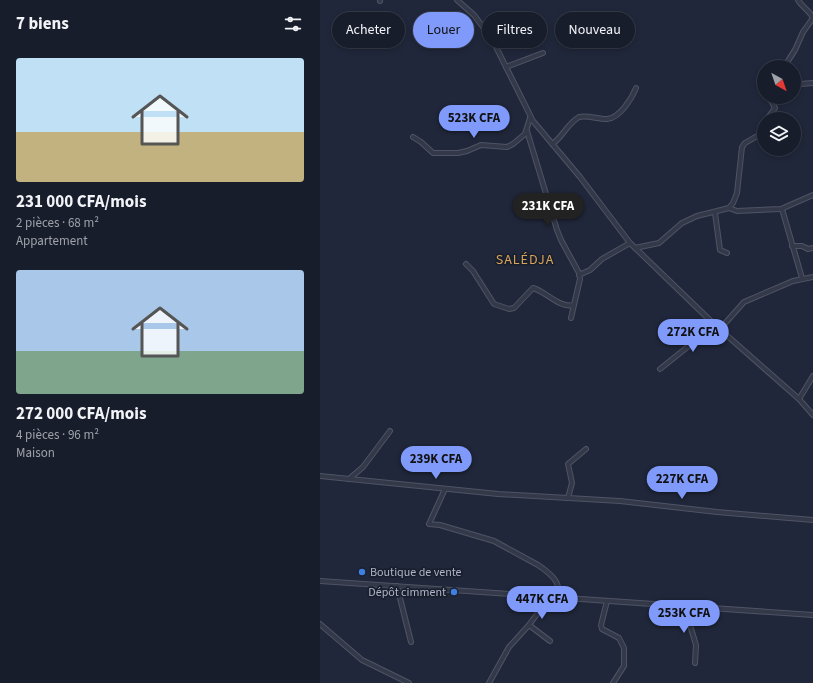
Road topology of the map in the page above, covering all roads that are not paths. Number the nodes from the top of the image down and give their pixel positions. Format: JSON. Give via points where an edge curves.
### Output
{"nodes":[{"id":1,"x":457,"y":0,"type":"edge"},
{"id":2,"x":798,"y":0,"type":"edge"},
{"id":3,"x":543,"y":54,"type":"dead end"},
{"id":4,"x":789,"y":60,"type":"edge"},
{"id":5,"x":506,"y":68,"type":"junction"},
{"id":6,"x":813,"y":83,"type":"edge"},
{"id":7,"x":801,"y":84,"type":"edge"},
{"id":8,"x":636,"y":88,"type":"dead end"},
{"id":9,"x":530,"y":117,"type":"junction"},
{"id":10,"x":527,"y":131,"type":"junction"},
{"id":11,"x":757,"y":136,"type":"edge"},
{"id":12,"x":413,"y":137,"type":"dead end"},
{"id":13,"x":552,"y":144,"type":"junction"},
{"id":14,"x":813,"y":195,"type":"edge"},
{"id":15,"x":729,"y":208,"type":"junction"},
{"id":16,"x":782,"y":208,"type":"junction"},
{"id":17,"x":715,"y":213,"type":"junction"},
{"id":18,"x":630,"y":243,"type":"junction"},
{"id":19,"x":792,"y":246,"type":"junction"},
{"id":20,"x":635,"y":248,"type":"junction"},
{"id":21,"x":813,"y":248,"type":"edge"},
{"id":22,"x":727,"y":252,"type":"dead end"},
{"id":23,"x":466,"y":264,"type":"dead end"},
{"id":24,"x":580,"y":275,"type":"junction"},
{"id":25,"x":813,"y":277,"type":"edge"},
{"id":26,"x":802,"y":278,"type":"junction"},
{"id":27,"x":573,"y":305,"type":"junction"},
{"id":28,"x":571,"y":318,"type":"dead end"},
{"id":29,"x":715,"y":325,"type":"junction"},
{"id":30,"x":720,"y":329,"type":"junction"},
{"id":31,"x":660,"y":369,"type":"dead end"},
{"id":32,"x":813,"y":376,"type":"edge"},
{"id":33,"x":799,"y":400,"type":"junction"},
{"id":34,"x":813,"y":415,"type":"edge"},
{"id":35,"x":390,"y":431,"type":"dead end"},
{"id":36,"x":586,"y":450,"type":"dead end"},
{"id":37,"x":320,"y":476,"type":"edge"},
{"id":38,"x":349,"y":479,"type":"junction"},
{"id":39,"x":446,"y":489,"type":"junction"},
{"id":40,"x":568,"y":498,"type":"junction"},
{"id":41,"x":813,"y":520,"type":"edge"},
{"id":42,"x":320,"y":581,"type":"edge"},
{"id":43,"x":396,"y":586,"type":"junction"},
{"id":44,"x":553,"y":596,"type":"junction"},
{"id":45,"x":607,"y":601,"type":"junction"},
{"id":46,"x":690,"y":606,"type":"junction"},
{"id":47,"x":813,"y":615,"type":"edge"},
{"id":48,"x":320,"y":624,"type":"edge"},
{"id":49,"x":529,"y":625,"type":"junction"},
{"id":50,"x":550,"y":641,"type":"dead end"},
{"id":51,"x":412,"y":642,"type":"dead end"},
{"id":52,"x":694,"y":663,"type":"dead end"},
{"id":53,"x":410,"y":683,"type":"edge"},
{"id":54,"x":489,"y":683,"type":"edge"},
{"id":55,"x":613,"y":683,"type":"edge"}],
"edges":[{"from":1,"to":5,"type":"street","via":[[486,30]]},
{"from":2,"to":4,"type":"street","via":[[813,18]]},
{"from":3,"to":5,"type":"street"},
{"from":5,"to":9,"type":"street"},
{"from":6,"to":7,"type":"street"},
{"from":8,"to":13,"type":"street","via":[[630,101],[614,117],[579,117],[567,126],[559,139]]},
{"from":9,"to":10,"type":"street"},
{"from":9,"to":13,"type":"street"},
{"from":10,"to":12,"type":"street","via":[[507,147],[481,145],[454,153],[432,153]]},
{"from":10,"to":24,"type":"street","via":[[557,230]]},
{"from":11,"to":15,"type":"street","via":[[742,147],[737,193]]},
{"from":13,"to":18,"type":"street"},
{"from":14,"to":16,"type":"street"},
{"from":15,"to":16,"type":"street","via":[[737,211],[767,211]]},
{"from":15,"to":17,"type":"street"},
{"from":16,"to":19,"type":"street"},
{"from":17,"to":20,"type":"street","via":[[697,216],[682,223],[659,242]]},
{"from":17,"to":22,"type":"street","via":[[720,250]]},
{"from":18,"to":20,"type":"street"},
{"from":18,"to":24,"type":"street"},
{"from":19,"to":21,"type":"street","via":[[803,246],[808,250]]},
{"from":19,"to":26,"type":"street"},
{"from":20,"to":29,"type":"street"},
{"from":23,"to":27,"type":"street","via":[[494,304],[514,308],[533,288],[563,304]]},
{"from":24,"to":27,"type":"street"},
{"from":25,"to":26,"type":"street"},
{"from":26,"to":30,"type":"street","via":[[744,302]]},
{"from":27,"to":28,"type":"street"},
{"from":29,"to":30,"type":"street"},
{"from":29,"to":31,"type":"street"},
{"from":30,"to":33,"type":"street"},
{"from":32,"to":33,"type":"street"},
{"from":33,"to":34,"type":"street"},
{"from":35,"to":38,"type":"street","via":[[363,467]]},
{"from":36,"to":40,"type":"street","via":[[568,464],[572,483]]},
{"from":37,"to":38,"type":"street"},
{"from":38,"to":39,"type":"street"},
{"from":39,"to":40,"type":"street"},
{"from":39,"to":44,"type":"street","via":[[429,524],[494,541],[538,564],[558,586]]},
{"from":40,"to":41,"type":"street"},
{"from":42,"to":43,"type":"street"},
{"from":43,"to":44,"type":"street"},
{"from":43,"to":51,"type":"street"},
{"from":44,"to":45,"type":"street"},
{"from":44,"to":49,"type":"street","via":[[541,607]]},
{"from":45,"to":46,"type":"street"},
{"from":45,"to":55,"type":"street","via":[[602,629],[619,638],[624,648],[624,666]]},
{"from":46,"to":47,"type":"street"},
{"from":46,"to":52,"type":"street","via":[[690,625],[696,646]]},
{"from":48,"to":53,"type":"street","via":[[362,660]]},
{"from":49,"to":50,"type":"street"},
{"from":49,"to":54,"type":"street","via":[[509,647]]}]}
